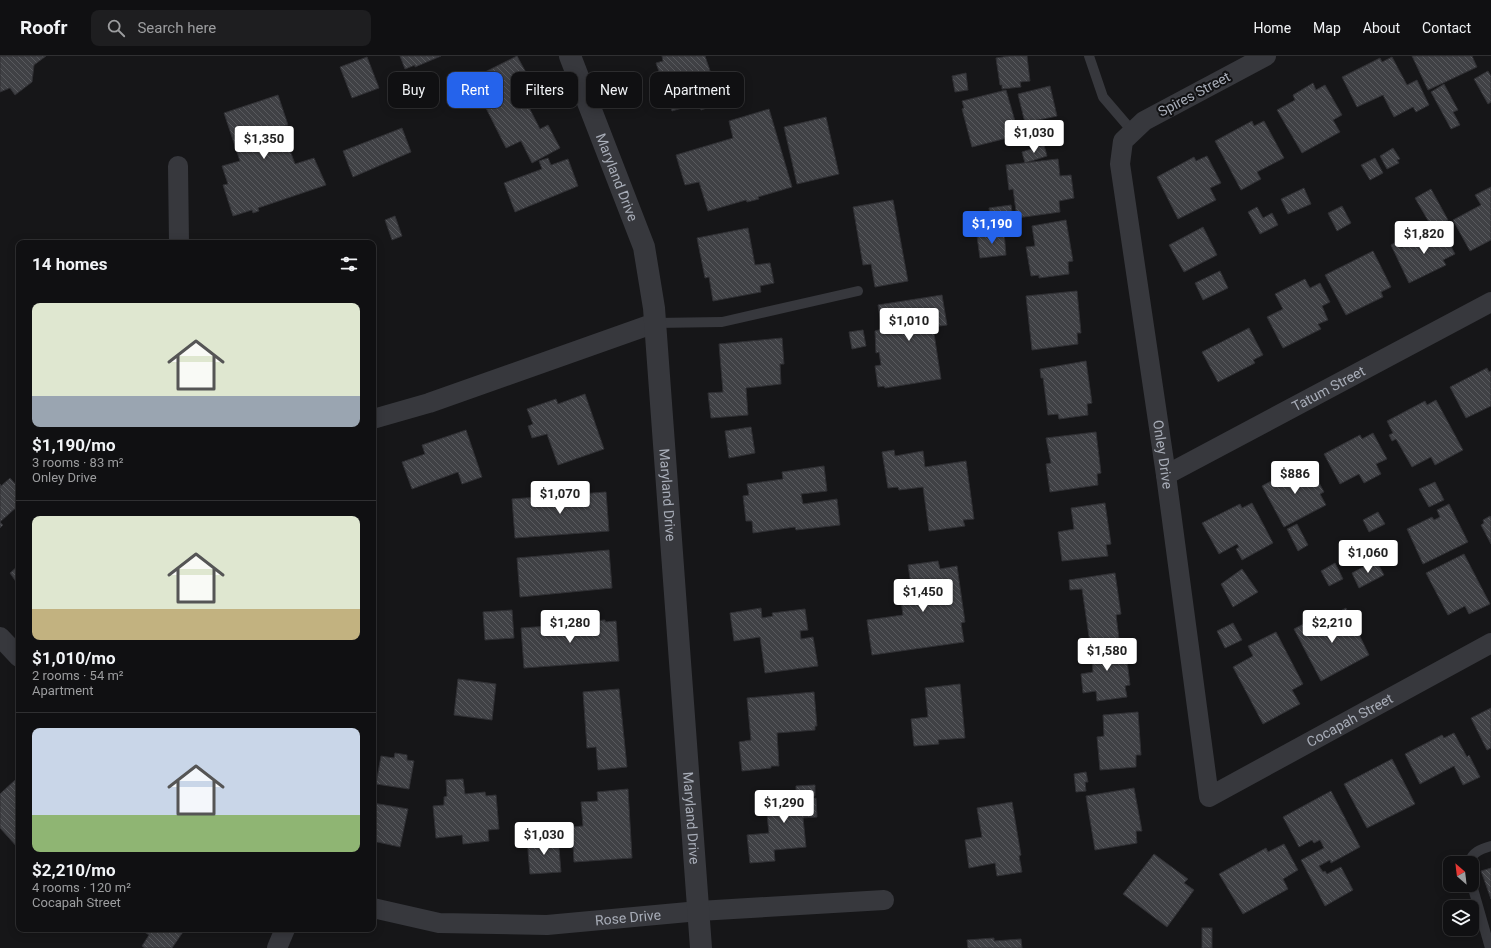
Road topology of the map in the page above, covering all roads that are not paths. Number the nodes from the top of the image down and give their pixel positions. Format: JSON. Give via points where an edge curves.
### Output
{"nodes":[{"id":1,"x":570,"y":56,"type":"edge"},
{"id":2,"x":1089,"y":56,"type":"edge"},
{"id":3,"x":1266,"y":56,"type":"edge"},
{"id":4,"x":1139,"y":126,"type":"junction"},
{"id":5,"x":178,"y":166,"type":"dead end"},
{"id":6,"x":179,"y":240,"type":"edge"},
{"id":7,"x":858,"y":291,"type":"dead end"},
{"id":8,"x":1491,"y":302,"type":"edge"},
{"id":9,"x":656,"y":323,"type":"junction"},
{"id":10,"x":376,"y":418,"type":"edge"},
{"id":11,"x":1166,"y":475,"type":"junction"},
{"id":12,"x":0,"y":637,"type":"edge"},
{"id":13,"x":1491,"y":643,"type":"edge"},
{"id":14,"x":16,"y":654,"type":"edge"},
{"id":15,"x":1209,"y":796,"type":"joint"},
{"id":16,"x":1491,"y":846,"type":"edge"},
{"id":17,"x":1472,"y":856,"type":"edge"},
{"id":18,"x":1474,"y":892,"type":"edge"},
{"id":19,"x":884,"y":900,"type":"dead end"},
{"id":20,"x":376,"y":909,"type":"edge"},
{"id":21,"x":699,"y":911,"type":"junction"},
{"id":22,"x":284,"y":932,"type":"edge"},
{"id":23,"x":277,"y":948,"type":"edge"},
{"id":24,"x":701,"y":948,"type":"edge"},
{"id":25,"x":1490,"y":948,"type":"edge"}],
"edges":[{"from":1,"to":9,"type":"street","name":"Maryland Drive","via":[[644,247]]},
{"from":2,"to":4,"type":"lane","via":[[1103,97]]},
{"from":3,"to":4,"type":"street","name":"Spires Street"},
{"from":4,"to":11,"type":"street","name":"Onley Drive","via":[[1123,141],[1120,164]]},
{"from":5,"to":6,"type":"street"},
{"from":7,"to":9,"type":"lane","via":[[722,322]]},
{"from":8,"to":11,"type":"street","name":"Tatum Street"},
{"from":9,"to":10,"type":"street","via":[[429,403]]},
{"from":9,"to":21,"type":"street","name":"Maryland Drive"},
{"from":11,"to":15,"type":"street","name":"Onley Drive"},
{"from":12,"to":14,"type":"street"},
{"from":13,"to":15,"type":"street","name":"Cocapah Street"},
{"from":16,"to":17,"type":"lane"},
{"from":18,"to":25,"type":"lane"},
{"from":19,"to":21,"type":"street","name":"Rose Drive"},
{"from":20,"to":21,"type":"street","name":"Rose Drive","via":[[439,923],[547,925]]},
{"from":21,"to":24,"type":"street","name":"Maryland Drive"},
{"from":22,"to":23,"type":"street"}]}
